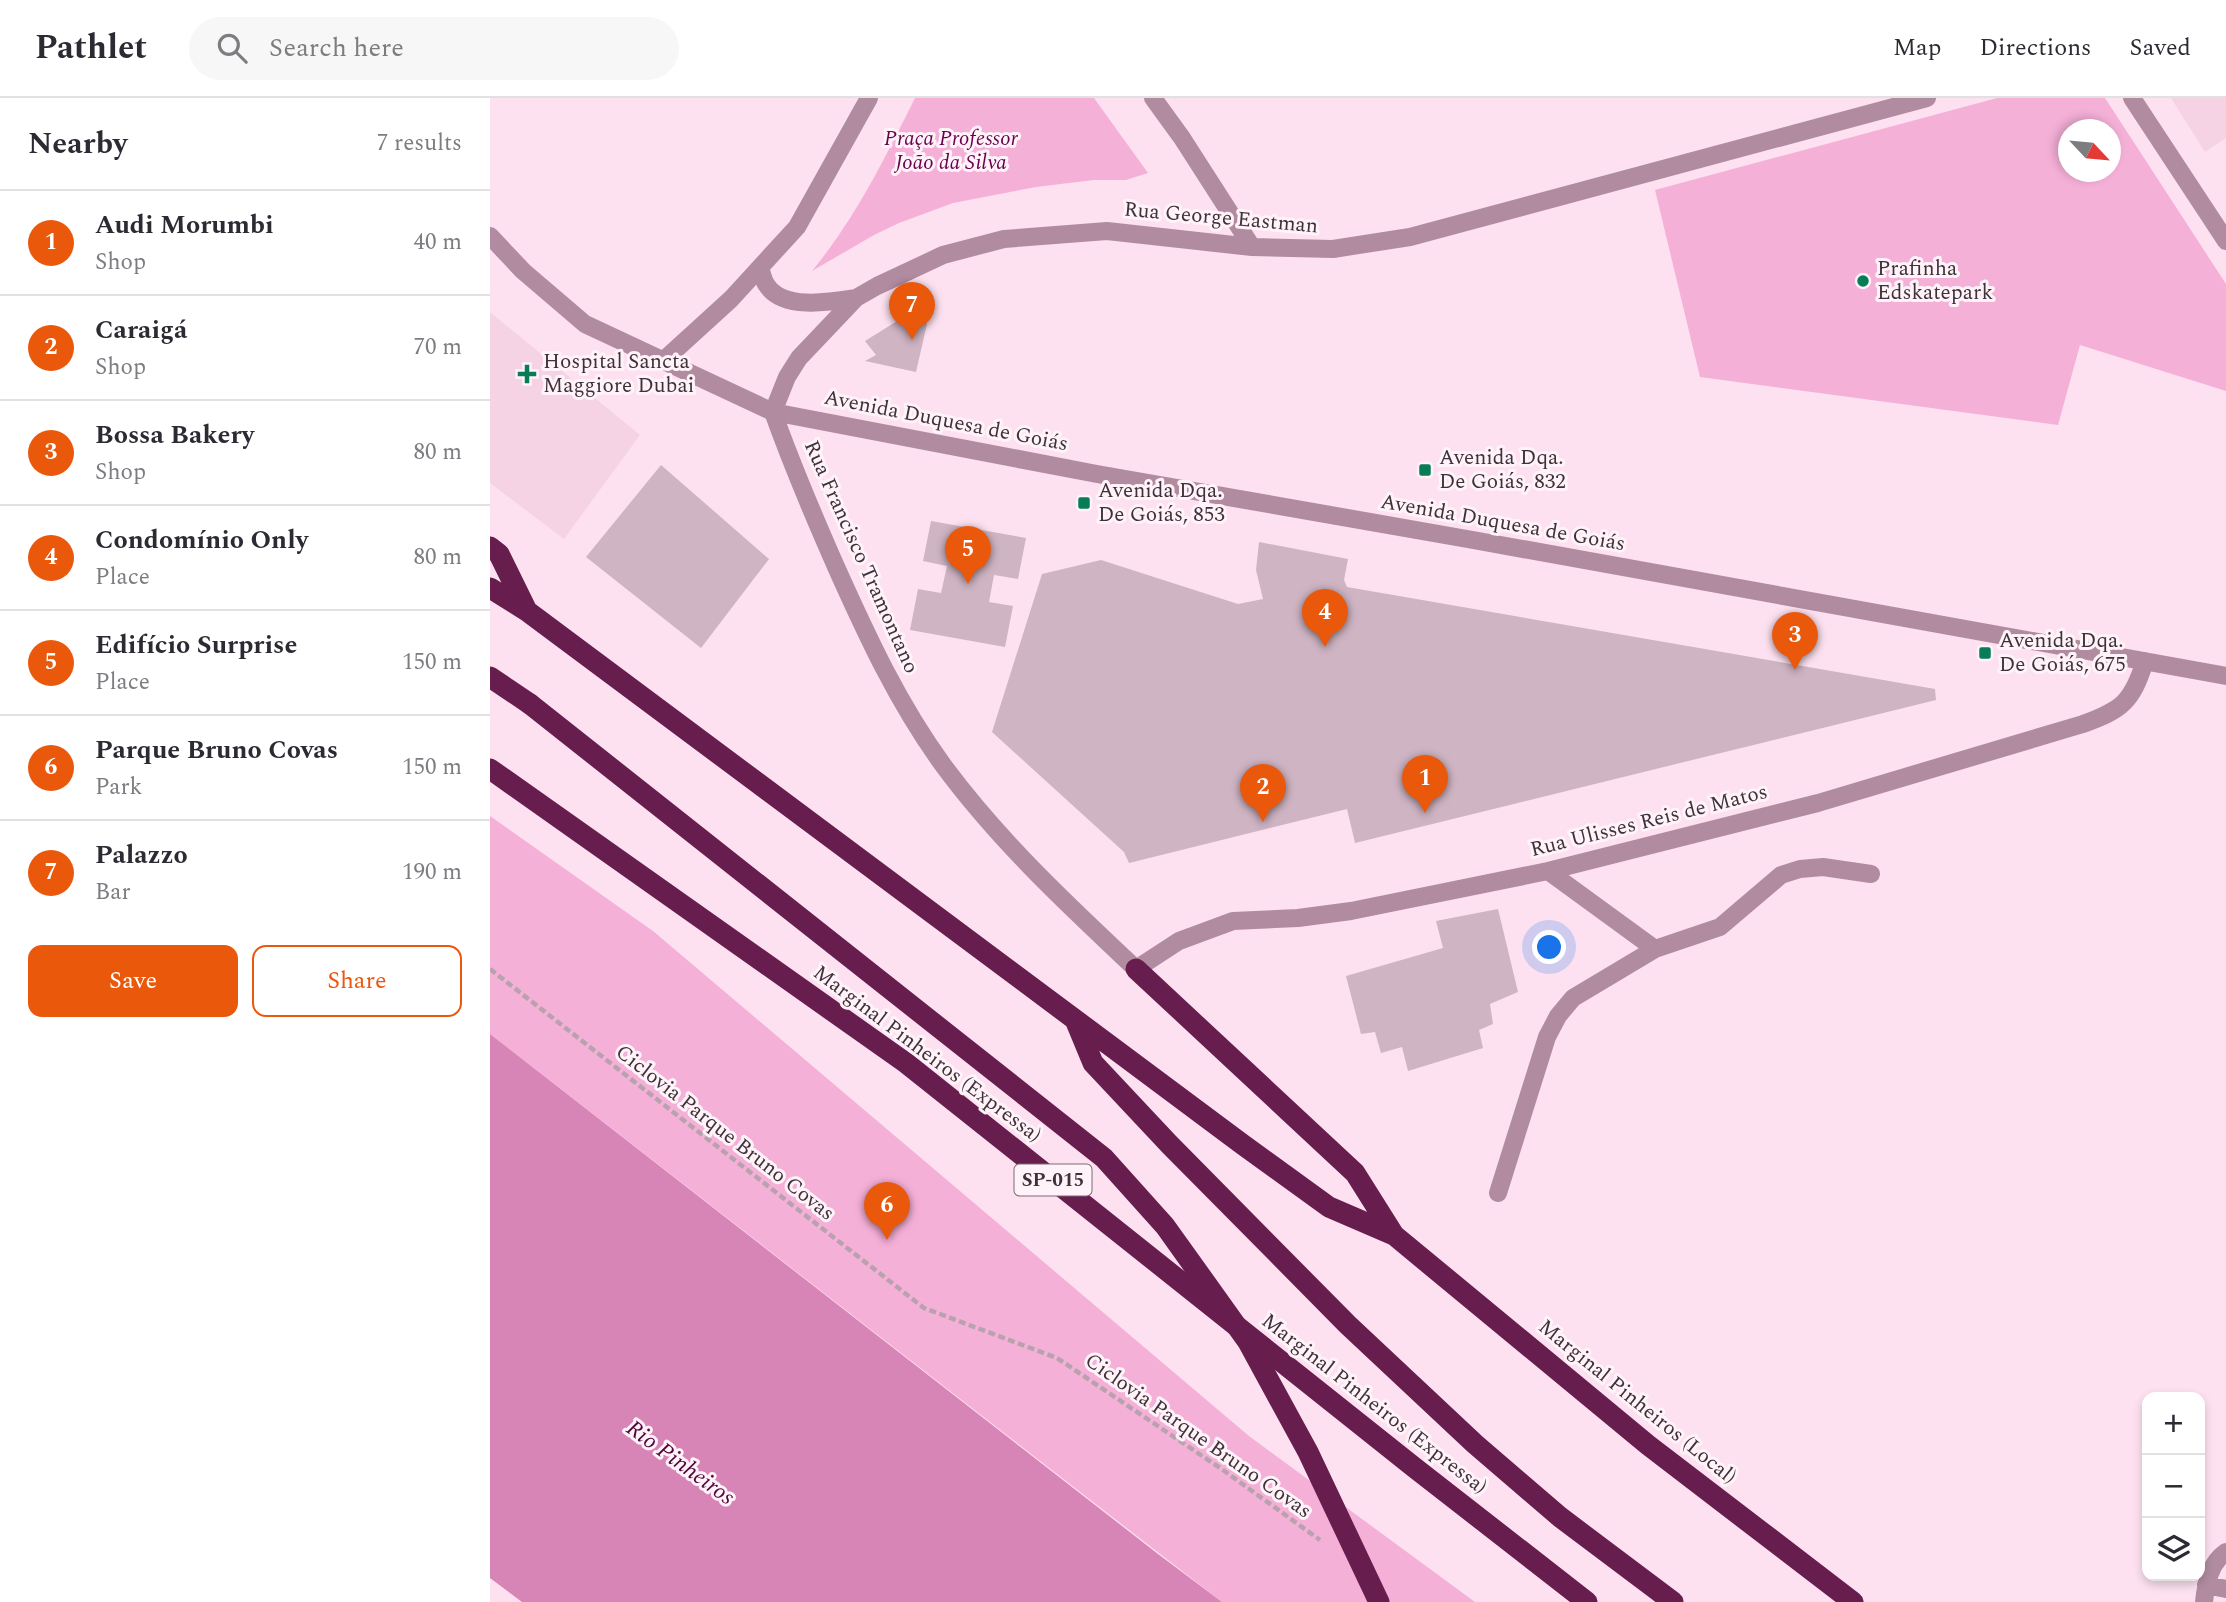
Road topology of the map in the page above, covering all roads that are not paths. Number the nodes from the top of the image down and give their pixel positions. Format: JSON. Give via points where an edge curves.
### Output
{"nodes":[{"id":1,"x":869,"y":98,"type":"edge"},
{"id":2,"x":1153,"y":98,"type":"edge"},
{"id":3,"x":1927,"y":98,"type":"edge"},
{"id":4,"x":2132,"y":98,"type":"edge"},
{"id":5,"x":2224,"y":232,"type":"edge"},
{"id":6,"x":490,"y":236,"type":"edge"},
{"id":7,"x":1252,"y":247,"type":"junction"},
{"id":8,"x":760,"y":268,"type":"junction"},
{"id":9,"x":856,"y":298,"type":"junction"},
{"id":10,"x":663,"y":361,"type":"junction"},
{"id":11,"x":773,"y":412,"type":"junction"},
{"id":12,"x":490,"y":547,"type":"edge"},
{"id":13,"x":490,"y":588,"type":"edge"},
{"id":14,"x":527,"y":611,"type":"junction"},
{"id":15,"x":2145,"y":661,"type":"junction"},
{"id":16,"x":2226,"y":676,"type":"edge"},
{"id":17,"x":490,"y":677,"type":"edge"},
{"id":18,"x":490,"y":769,"type":"edge"},
{"id":19,"x":1548,"y":871,"type":"junction"},
{"id":20,"x":1871,"y":874,"type":"dead end"},
{"id":21,"x":1655,"y":949,"type":"junction"},
{"id":22,"x":1136,"y":969,"type":"junction"},
{"id":23,"x":1076,"y":1020,"type":"junction"},
{"id":24,"x":1498,"y":1192,"type":"dead end"},
{"id":25,"x":1394,"y":1235,"type":"junction"},
{"id":26,"x":2226,"y":1552,"type":"edge"},
{"id":27,"x":2226,"y":1589,"type":"edge"},
{"id":28,"x":2205,"y":1594,"type":"edge"},
{"id":29,"x":1379,"y":1602,"type":"edge"},
{"id":30,"x":1587,"y":1602,"type":"edge"},
{"id":31,"x":1673,"y":1602,"type":"edge"},
{"id":32,"x":1853,"y":1602,"type":"edge"}],
"edges":[{"from":1,"to":8,"type":"street","via":[[797,227]]},
{"from":2,"to":7,"type":"street"},
{"from":3,"to":7,"type":"street","name":"Rua George Eastman","via":[[1410,237],[1333,249]]},
{"from":4,"to":5,"type":"street"},
{"from":6,"to":10,"type":"street","via":[[585,324]]},
{"from":7,"to":9,"type":"street","name":"Rua George Eastman","via":[[1107,231],[1004,239],[943,256]]},
{"from":8,"to":9,"type":"street","via":[[766,285],[791,300],[824,303]]},
{"from":8,"to":10,"type":"street"},
{"from":9,"to":11,"type":"street","name":"Rua George Eastman","via":[[799,358]]},
{"from":10,"to":11,"type":"street"},
{"from":11,"to":15,"type":"street","name":"Avenida Duquesa de Goiás"},
{"from":11,"to":22,"type":"street","name":"Rua Francisco Tramontano","via":[[797,479],[872,649],[914,721],[943,765],[1034,873]]},
{"from":12,"to":14,"type":"highway","via":[[499,554]]},
{"from":13,"to":14,"type":"highway"},
{"from":14,"to":23,"type":"highway"},
{"from":15,"to":16,"type":"street","name":"Avenida Duquesa de Goiás"},
{"from":15,"to":19,"type":"street","name":"Rua Ulisses Reis de Matos","via":[[2130,697],[2111,714],[1818,803]]},
{"from":17,"to":29,"type":"highway","bridge":true,"via":[[1104,1158],[1165,1226],[1248,1342],[1308,1452]]},
{"from":18,"to":30,"type":"highway","name":"Marginal Pinheiros (Expressa)","number":"SP-015","via":[[906,1063]]},
{"from":19,"to":21,"type":"street"},
{"from":19,"to":22,"type":"street","name":"Rua Ulisses Reis de Matos","via":[[1351,911],[1233,921],[1179,941]]},
{"from":20,"to":21,"type":"street","via":[[1823,867],[1781,875],[1720,927]]},
{"from":21,"to":24,"type":"street","via":[[1573,998],[1558,1016],[1547,1037]]},
{"from":22,"to":25,"type":"highway","via":[[1354,1173]]},
{"from":23,"to":25,"type":"highway","via":[[1329,1207]]},
{"from":23,"to":31,"type":"highway","via":[[1093,1063],[1348,1325],[1560,1517]]},
{"from":25,"to":32,"type":"highway","name":"Marginal Pinheiros (Local)","via":[[1648,1445]]},
{"from":26,"to":28,"type":"street","via":[[2214,1564]]},
{"from":27,"to":28,"type":"street"}]}
